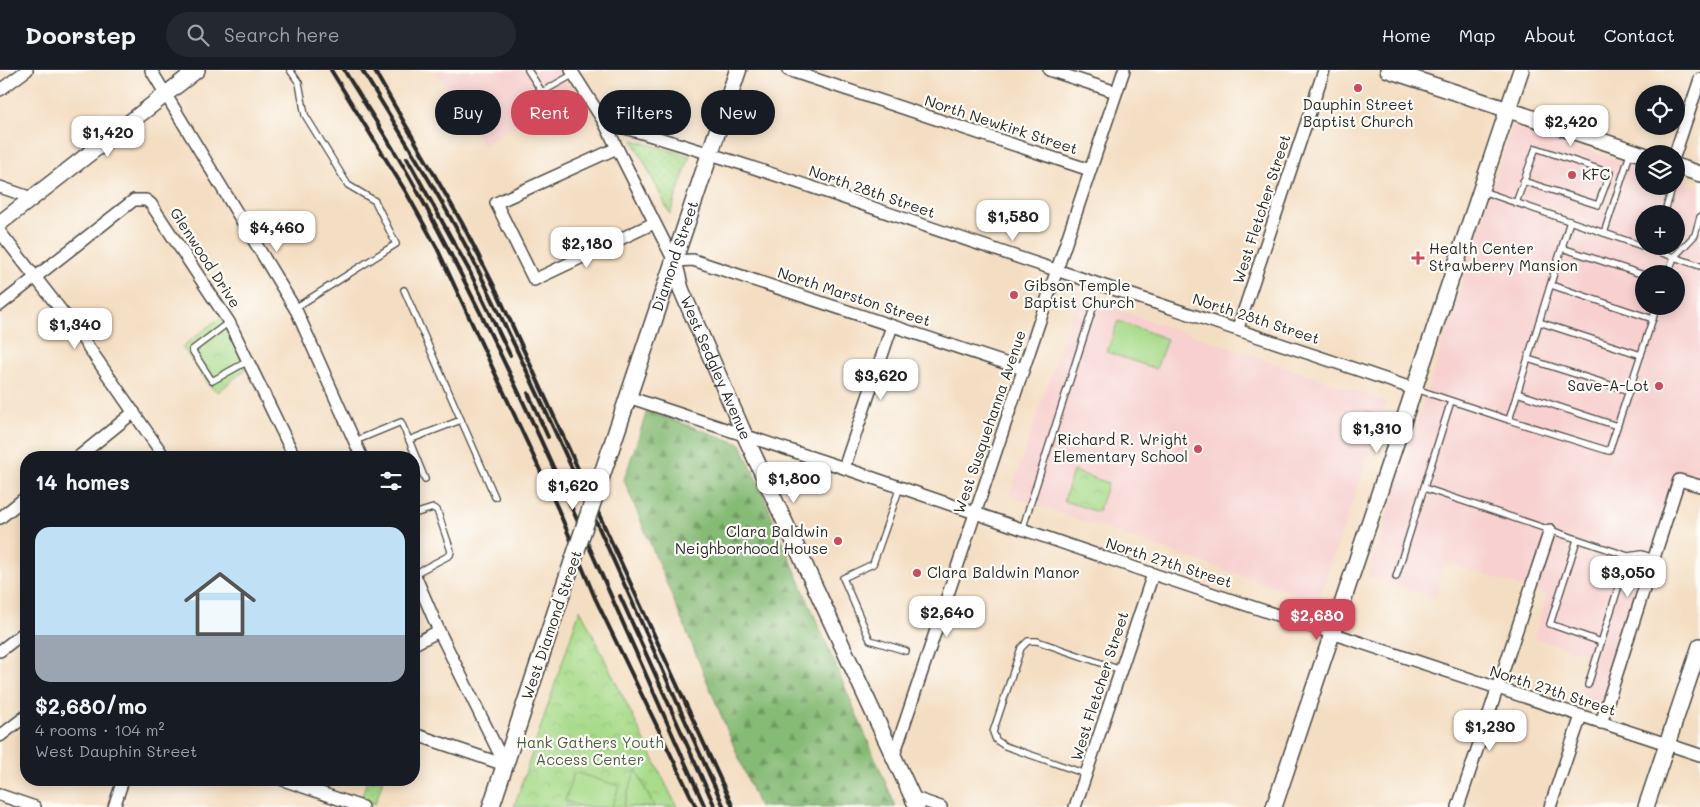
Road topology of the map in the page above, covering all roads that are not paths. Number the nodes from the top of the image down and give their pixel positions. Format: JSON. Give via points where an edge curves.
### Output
{"nodes":[{"id":1,"x":27,"y":70,"type":"edge"},
{"id":2,"x":151,"y":70,"type":"edge"},
{"id":3,"x":197,"y":70,"type":"edge"},
{"id":4,"x":290,"y":70,"type":"edge"},
{"id":5,"x":528,"y":70,"type":"edge"},
{"id":6,"x":738,"y":70,"type":"edge"},
{"id":7,"x":788,"y":70,"type":"edge"},
{"id":8,"x":1049,"y":70,"type":"edge"},
{"id":9,"x":1124,"y":70,"type":"edge"},
{"id":10,"x":1324,"y":70,"type":"edge"},
{"id":11,"x":1389,"y":70,"type":"edge"},
{"id":12,"x":1521,"y":70,"type":"edge"},
{"id":13,"x":573,"y":72,"type":"edge"},
{"id":14,"x":1700,"y":79,"type":"edge"},
{"id":15,"x":0,"y":90,"type":"edge"},
{"id":16,"x":1116,"y":92,"type":"junction"},
{"id":17,"x":167,"y":94,"type":"junction"},
{"id":18,"x":1508,"y":110,"type":"junction"},
{"id":19,"x":598,"y":112,"type":"edge"},
{"id":20,"x":610,"y":135,"type":"edge"},
{"id":21,"x":650,"y":135,"type":"edge"},
{"id":22,"x":1682,"y":145,"type":"edge"},
{"id":23,"x":617,"y":148,"type":"junction"},
{"id":24,"x":710,"y":152,"type":"junction"},
{"id":25,"x":1635,"y":152,"type":"edge"},
{"id":26,"x":1635,"y":158,"type":"edge"},
{"id":27,"x":1685,"y":168,"type":"edge"},
{"id":28,"x":1090,"y":170,"type":"junction"},
{"id":29,"x":1700,"y":174,"type":"edge"},
{"id":30,"x":1523,"y":182,"type":"junction"},
{"id":31,"x":0,"y":187,"type":"edge"},
{"id":32,"x":1481,"y":191,"type":"junction"},
{"id":33,"x":32,"y":198,"type":"junction"},
{"id":34,"x":1516,"y":203,"type":"junction"},
{"id":35,"x":1700,"y":217,"type":"edge"},
{"id":36,"x":0,"y":222,"type":"edge"},
{"id":37,"x":1570,"y":222,"type":"junction"},
{"id":38,"x":654,"y":223,"type":"junction"},
{"id":39,"x":0,"y":232,"type":"edge"},
{"id":40,"x":1604,"y":233,"type":"junction"},
{"id":41,"x":1697,"y":234,"type":"edge"},
{"id":42,"x":1635,"y":242,"type":"edge"},
{"id":43,"x":1562,"y":248,"type":"junction"},
{"id":44,"x":1670,"y":255,"type":"edge"},
{"id":45,"x":1674,"y":257,"type":"junction"},
{"id":46,"x":674,"y":261,"type":"junction"},
{"id":47,"x":1671,"y":265,"type":"edge"},
{"id":48,"x":1700,"y":266,"type":"edge"},
{"id":49,"x":1056,"y":270,"type":"junction"},
{"id":50,"x":1635,"y":272,"type":"edge"},
{"id":51,"x":36,"y":276,"type":"junction"},
{"id":52,"x":1551,"y":284,"type":"junction"},
{"id":53,"x":404,"y":290,"type":"dead end"},
{"id":54,"x":0,"y":305,"type":"edge"},
{"id":55,"x":295,"y":308,"type":"junction"},
{"id":56,"x":1093,"y":308,"type":"dead end"},
{"id":57,"x":1654,"y":315,"type":"edge"},
{"id":58,"x":1653,"y":319,"type":"junction"},
{"id":59,"x":229,"y":322,"type":"junction"},
{"id":60,"x":1539,"y":322,"type":"junction"},
{"id":61,"x":892,"y":326,"type":"junction"},
{"id":62,"x":1238,"y":328,"type":"junction"},
{"id":63,"x":1641,"y":355,"type":"junction"},
{"id":64,"x":1528,"y":359,"type":"junction"},
{"id":65,"x":248,"y":361,"type":"junction"},
{"id":66,"x":1023,"y":369,"type":"junction"},
{"id":67,"x":1414,"y":389,"type":"junction"},
{"id":68,"x":1629,"y":391,"type":"junction"},
{"id":69,"x":1517,"y":393,"type":"junction"},
{"id":70,"x":628,"y":397,"type":"junction"},
{"id":71,"x":1451,"y":401,"type":"junction"},
{"id":72,"x":134,"y":412,"type":"junction"},
{"id":73,"x":461,"y":420,"type":"junction"},
{"id":74,"x":1509,"y":420,"type":"junction"},
{"id":75,"x":1617,"y":426,"type":"junction"},
{"id":76,"x":745,"y":436,"type":"junction"},
{"id":77,"x":409,"y":440,"type":"junction"},
{"id":78,"x":355,"y":441,"type":"junction"},
{"id":79,"x":613,"y":442,"type":"joint"},
{"id":80,"x":87,"y":451,"type":"edge"},
{"id":81,"x":160,"y":451,"type":"edge"},
{"id":82,"x":292,"y":451,"type":"edge"},
{"id":83,"x":359,"y":451,"type":"edge"},
{"id":84,"x":414,"y":451,"type":"edge"},
{"id":85,"x":420,"y":467,"type":"edge"},
{"id":86,"x":844,"y":468,"type":"junction"},
{"id":87,"x":425,"y":479,"type":"dead end"},
{"id":88,"x":1700,"y":486,"type":"edge"},
{"id":89,"x":900,"y":487,"type":"junction"},
{"id":90,"x":1424,"y":488,"type":"junction"},
{"id":91,"x":495,"y":496,"type":"dead end"},
{"id":92,"x":20,"y":503,"type":"edge"},
{"id":93,"x":420,"y":512,"type":"edge"},
{"id":94,"x":974,"y":513,"type":"junction"},
{"id":95,"x":0,"y":518,"type":"edge"},
{"id":96,"x":1022,"y":530,"type":"junction"},
{"id":97,"x":1550,"y":530,"type":"junction"},
{"id":98,"x":1577,"y":540,"type":"junction"},
{"id":99,"x":1628,"y":556,"type":"junction"},
{"id":100,"x":1654,"y":558,"type":"junction"},
{"id":101,"x":420,"y":571,"type":"edge"},
{"id":102,"x":1153,"y":574,"type":"junction"},
{"id":103,"x":1396,"y":576,"type":"dead end"},
{"id":104,"x":420,"y":588,"type":"edge"},
{"id":105,"x":439,"y":631,"type":"junction"},
{"id":106,"x":1332,"y":632,"type":"junction"},
{"id":107,"x":20,"y":636,"type":"edge"},
{"id":108,"x":420,"y":641,"type":"edge"},
{"id":109,"x":1601,"y":642,"type":"junction"},
{"id":110,"x":1700,"y":646,"type":"edge"},
{"id":111,"x":0,"y":651,"type":"edge"},
{"id":112,"x":906,"y":651,"type":"dead end"},
{"id":113,"x":1121,"y":670,"type":"junction"},
{"id":114,"x":1588,"y":686,"type":"dead end"},
{"id":115,"x":1496,"y":689,"type":"junction"},
{"id":116,"x":1581,"y":716,"type":"junction"},
{"id":117,"x":20,"y":721,"type":"edge"},
{"id":118,"x":1601,"y":723,"type":"junction"},
{"id":119,"x":0,"y":736,"type":"edge"},
{"id":120,"x":420,"y":736,"type":"edge"},
{"id":121,"x":1667,"y":744,"type":"junction"},
{"id":122,"x":894,"y":755,"type":"junction"},
{"id":123,"x":1700,"y":755,"type":"edge"},
{"id":124,"x":505,"y":765,"type":"junction"},
{"id":125,"x":1086,"y":774,"type":"junction"},
{"id":126,"x":121,"y":786,"type":"edge"},
{"id":127,"x":301,"y":786,"type":"edge"},
{"id":128,"x":2,"y":800,"type":"edge"},
{"id":129,"x":914,"y":802,"type":"edge"},
{"id":130,"x":35,"y":807,"type":"edge"},
{"id":131,"x":114,"y":807,"type":"edge"},
{"id":132,"x":362,"y":807,"type":"edge"},
{"id":133,"x":491,"y":807,"type":"edge"},
{"id":134,"x":941,"y":807,"type":"edge"},
{"id":135,"x":1075,"y":807,"type":"edge"},
{"id":136,"x":1274,"y":807,"type":"edge"},
{"id":137,"x":1458,"y":807,"type":"edge"},
{"id":138,"x":1550,"y":807,"type":"edge"},
{"id":139,"x":1646,"y":807,"type":"edge"}],
"edges":[{"from":1,"to":15,"type":"street"},
{"from":2,"to":17,"type":"street"},
{"from":3,"to":17,"type":"street"},
{"from":4,"to":55,"type":"lane","via":[[299,83],[305,115],[348,185],[375,201],[396,244]]},
{"from":5,"to":13,"type":"lane","via":[[542,92]]},
{"from":6,"to":24,"type":"main road","name":"Diamond Street"},
{"from":7,"to":28,"type":"street","name":"North Newkirk Street"},
{"from":8,"to":16,"type":"street"},
{"from":9,"to":16,"type":"street","name":"West Susquehanna Avenue"},
{"from":10,"to":62,"type":"street","name":"West Fletcher Street"},
{"from":11,"to":18,"type":"street"},
{"from":12,"to":18,"type":"street"},
{"from":13,"to":19,"type":"street","name":"West Sedgley Avenue"},
{"from":14,"to":22,"type":"street"},
{"from":16,"to":28,"type":"street","name":"West Susquehanna Avenue"},
{"from":17,"to":33,"type":"street"},
{"from":17,"to":55,"type":"street"},
{"from":18,"to":25,"type":"street"},
{"from":18,"to":32,"type":"street"},
{"from":20,"to":23,"type":"street","name":"West Sedgley Avenue"},
{"from":21,"to":24,"type":"street","name":"North 28th Street"},
{"from":23,"to":38,"type":"street","name":"West Sedgley Avenue"},
{"from":23,"to":38,"type":"street","via":[[496,203],[531,275],[534,280]]},
{"from":24,"to":46,"type":"main road","name":"Diamond Street"},
{"from":24,"to":49,"type":"street","name":"North 28th Street"},
{"from":26,"to":40,"type":"lane"},
{"from":27,"to":29,"type":"street"},
{"from":28,"to":49,"type":"street","name":"West Susquehanna Avenue"},
{"from":30,"to":30,"type":"lane","via":[[1596,205],[1600,204],[1610,176],[1609,171],[1536,148]]},
{"from":30,"to":34,"type":"lane"},
{"from":31,"to":33,"type":"street"},
{"from":32,"to":34,"type":"lane"},
{"from":32,"to":67,"type":"street"},
{"from":33,"to":36,"type":"street"},
{"from":34,"to":37,"type":"lane"},
{"from":35,"to":41,"type":"lane"},
{"from":37,"to":40,"type":"lane"},
{"from":37,"to":43,"type":"lane"},
{"from":38,"to":46,"type":"street","name":"West Sedgley Avenue"},
{"from":39,"to":51,"type":"street"},
{"from":40,"to":42,"type":"lane"},
{"from":41,"to":45,"type":"lane"},
{"from":43,"to":50,"type":"lane"},
{"from":43,"to":52,"type":"lane"},
{"from":44,"to":45,"type":"lane"},
{"from":45,"to":47,"type":"lane"},
{"from":45,"to":48,"type":"lane"},
{"from":46,"to":61,"type":"street","name":"North Marston Street","via":[[694,260]]},
{"from":46,"to":70,"type":"main road","name":"Diamond Street"},
{"from":46,"to":76,"type":"street","name":"West Sedgley Avenue","via":[[681,289]]},
{"from":49,"to":62,"type":"street","name":"North 28th Street"},
{"from":49,"to":66,"type":"street","name":"West Susquehanna Avenue"},
{"from":51,"to":54,"type":"street"},
{"from":51,"to":59,"type":"street","name":"Glenwood Drive","via":[[134,200],[146,200],[152,204]]},
{"from":51,"to":72,"type":"street"},
{"from":52,"to":58,"type":"lane"},
{"from":52,"to":60,"type":"lane"},
{"from":53,"to":73,"type":"lane"},
{"from":55,"to":78,"type":"street"},
{"from":56,"to":96,"type":"lane"},
{"from":57,"to":58,"type":"lane"},
{"from":58,"to":63,"type":"lane"},
{"from":59,"to":65,"type":"street","name":"Glenwood Drive"},
{"from":59,"to":65,"type":"lane","via":[[192,350],[212,381]]},
{"from":60,"to":63,"type":"lane"},
{"from":60,"to":64,"type":"lane"},
{"from":61,"to":66,"type":"street","name":"North Marston Street"},
{"from":61,"to":86,"type":"street"},
{"from":62,"to":67,"type":"street","name":"North 28th Street"},
{"from":63,"to":68,"type":"lane"},
{"from":64,"to":68,"type":"lane"},
{"from":64,"to":69,"type":"lane"},
{"from":65,"to":82,"type":"street","name":"Glenwood Drive"},
{"from":66,"to":94,"type":"street","name":"West Susquehanna Avenue"},
{"from":67,"to":71,"type":"lane"},
{"from":67,"to":106,"type":"street"},
{"from":68,"to":75,"type":"lane"},
{"from":69,"to":74,"type":"lane"},
{"from":69,"to":75,"type":"lane"},
{"from":70,"to":76,"type":"street","name":"North 27th Street"},
{"from":70,"to":79,"type":"main road","name":"Diamond Street"},
{"from":71,"to":74,"type":"lane"},
{"from":71,"to":90,"type":"lane"},
{"from":72,"to":80,"type":"street"},
{"from":72,"to":81,"type":"street"},
{"from":73,"to":77,"type":"lane"},
{"from":73,"to":91,"type":"lane"},
{"from":74,"to":75,"type":"lane","via":[[1609,451]]},
{"from":76,"to":86,"type":"street","name":"North 27th Street"},
{"from":76,"to":122,"type":"street","name":"West Sedgley Avenue"},
{"from":77,"to":78,"type":"lane","via":[[401,422]]},
{"from":77,"to":84,"type":"lane"},
{"from":78,"to":83,"type":"street"},
{"from":79,"to":124,"type":"main road","name":"West Diamond Street","bridge":true},
{"from":85,"to":87,"type":"lane"},
{"from":86,"to":89,"type":"street","name":"North 27th Street"},
{"from":88,"to":100,"type":"street","via":[[1678,480]]},
{"from":89,"to":94,"type":"street","name":"North 27th Street"},
{"from":89,"to":112,"type":"lane","via":[[873,564],[843,578],[870,640]]},
{"from":90,"to":97,"type":"lane"},
{"from":90,"to":103,"type":"lane"},
{"from":92,"to":95,"type":"street"},
{"from":93,"to":101,"type":"lane","via":[[436,510],[451,551],[450,555]]},
{"from":94,"to":96,"type":"street","name":"North 27th Street"},
{"from":94,"to":122,"type":"street","name":"West Susquehanna Avenue"},
{"from":96,"to":102,"type":"street","name":"North 27th Street"},
{"from":97,"to":98,"type":"lane"},
{"from":97,"to":115,"type":"street"},
{"from":98,"to":99,"type":"lane"},
{"from":98,"to":109,"type":"lane","via":[[1550,624]]},
{"from":99,"to":100,"type":"lane","via":[[1642,554]]},
{"from":99,"to":109,"type":"lane"},
{"from":100,"to":118,"type":"street"},
{"from":102,"to":106,"type":"street","name":"North 27th Street"},
{"from":102,"to":113,"type":"street","name":"West Fletcher Street"},
{"from":104,"to":105,"type":"street"},
{"from":105,"to":108,"type":"street"},
{"from":105,"to":124,"type":"street"},
{"from":106,"to":115,"type":"street","name":"North 27th Street"},
{"from":106,"to":136,"type":"street"},
{"from":107,"to":111,"type":"street"},
{"from":109,"to":114,"type":"lane"},
{"from":110,"to":121,"type":"street"},
{"from":113,"to":125,"type":"street","name":"West Fletcher Street"},
{"from":113,"to":125,"type":"lane","via":[[1037,641],[1028,641],[1021,648],[993,732],[996,740]]},
{"from":115,"to":116,"type":"street","name":"North 27th Street"},
{"from":115,"to":137,"type":"street"},
{"from":116,"to":118,"type":"street","name":"North 27th Street"},
{"from":116,"to":138,"type":"street"},
{"from":117,"to":119,"type":"street"},
{"from":118,"to":121,"type":"street","name":"North 27th Street"},
{"from":120,"to":124,"type":"street"},
{"from":121,"to":123,"type":"street","name":"North 27th Street"},
{"from":121,"to":139,"type":"street"},
{"from":122,"to":129,"type":"street","name":"West Sedgley Avenue"},
{"from":124,"to":133,"type":"main road","name":"West Diamond Street"},
{"from":125,"to":135,"type":"street","name":"West Fletcher Street"},
{"from":126,"to":131,"type":"street"},
{"from":127,"to":132,"type":"street"},
{"from":128,"to":130,"type":"street"},
{"from":129,"to":134,"type":"street"}]}
